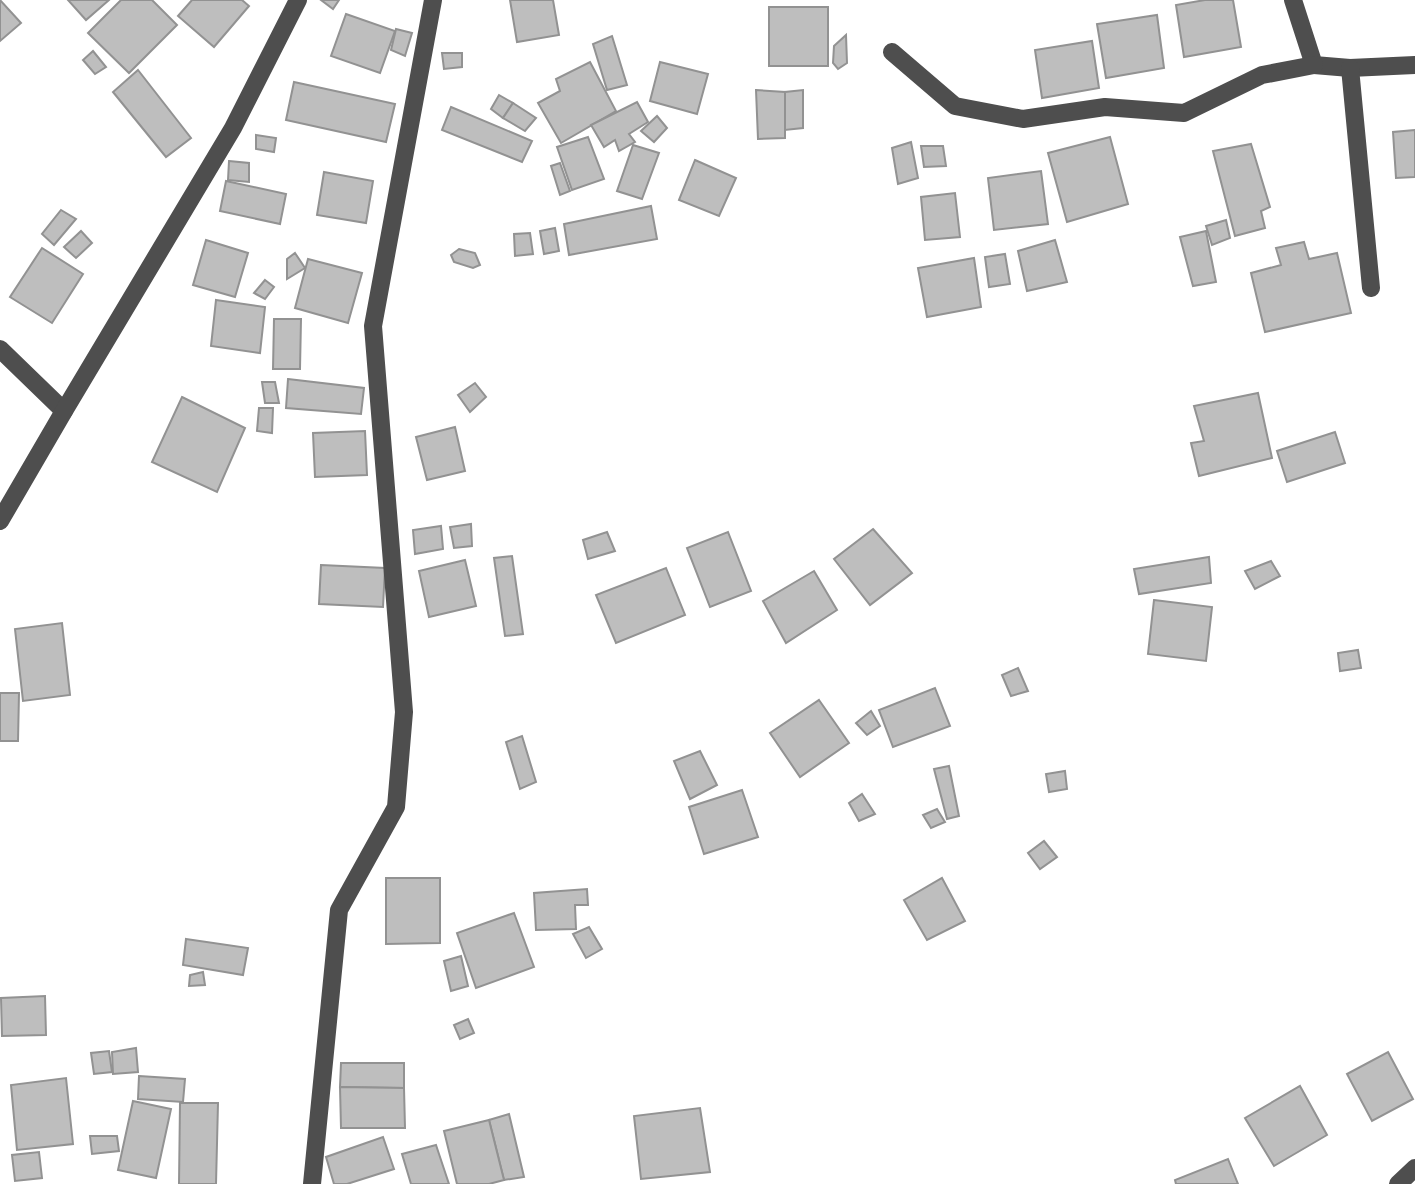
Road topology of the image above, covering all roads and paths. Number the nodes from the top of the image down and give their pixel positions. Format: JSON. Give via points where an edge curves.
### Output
{"nodes":[{"id":1,"x":298,"y":0,"type":"edge"},
{"id":2,"x":433,"y":0,"type":"edge"},
{"id":3,"x":1293,"y":0,"type":"edge"},
{"id":4,"x":892,"y":52,"type":"dead end"},
{"id":5,"x":1314,"y":65,"type":"junction"},
{"id":6,"x":1415,"y":65,"type":"edge"},
{"id":7,"x":1350,"y":68,"type":"junction"},
{"id":8,"x":1371,"y":288,"type":"dead end"},
{"id":9,"x":0,"y":349,"type":"edge"},
{"id":10,"x":64,"y":411,"type":"junction"},
{"id":11,"x":0,"y":522,"type":"edge"},
{"id":12,"x":1415,"y":1168,"type":"edge"},
{"id":13,"x":312,"y":1184,"type":"edge"},
{"id":14,"x":1398,"y":1184,"type":"edge"}],
"edges":[{"from":1,"to":10,"type":"street","via":[[233,128]]},
{"from":2,"to":13,"type":"street","via":[[373,326],[404,712],[396,807],[339,910]]},
{"from":3,"to":5,"type":"street"},
{"from":4,"to":5,"type":"street","via":[[955,106],[1023,118],[1105,107],[1184,113],[1262,75]]},
{"from":5,"to":7,"type":"street"},
{"from":6,"to":7,"type":"street"},
{"from":7,"to":8,"type":"street"},
{"from":9,"to":10,"type":"street"},
{"from":10,"to":11,"type":"street"},
{"from":12,"to":14,"type":"street"}]}
